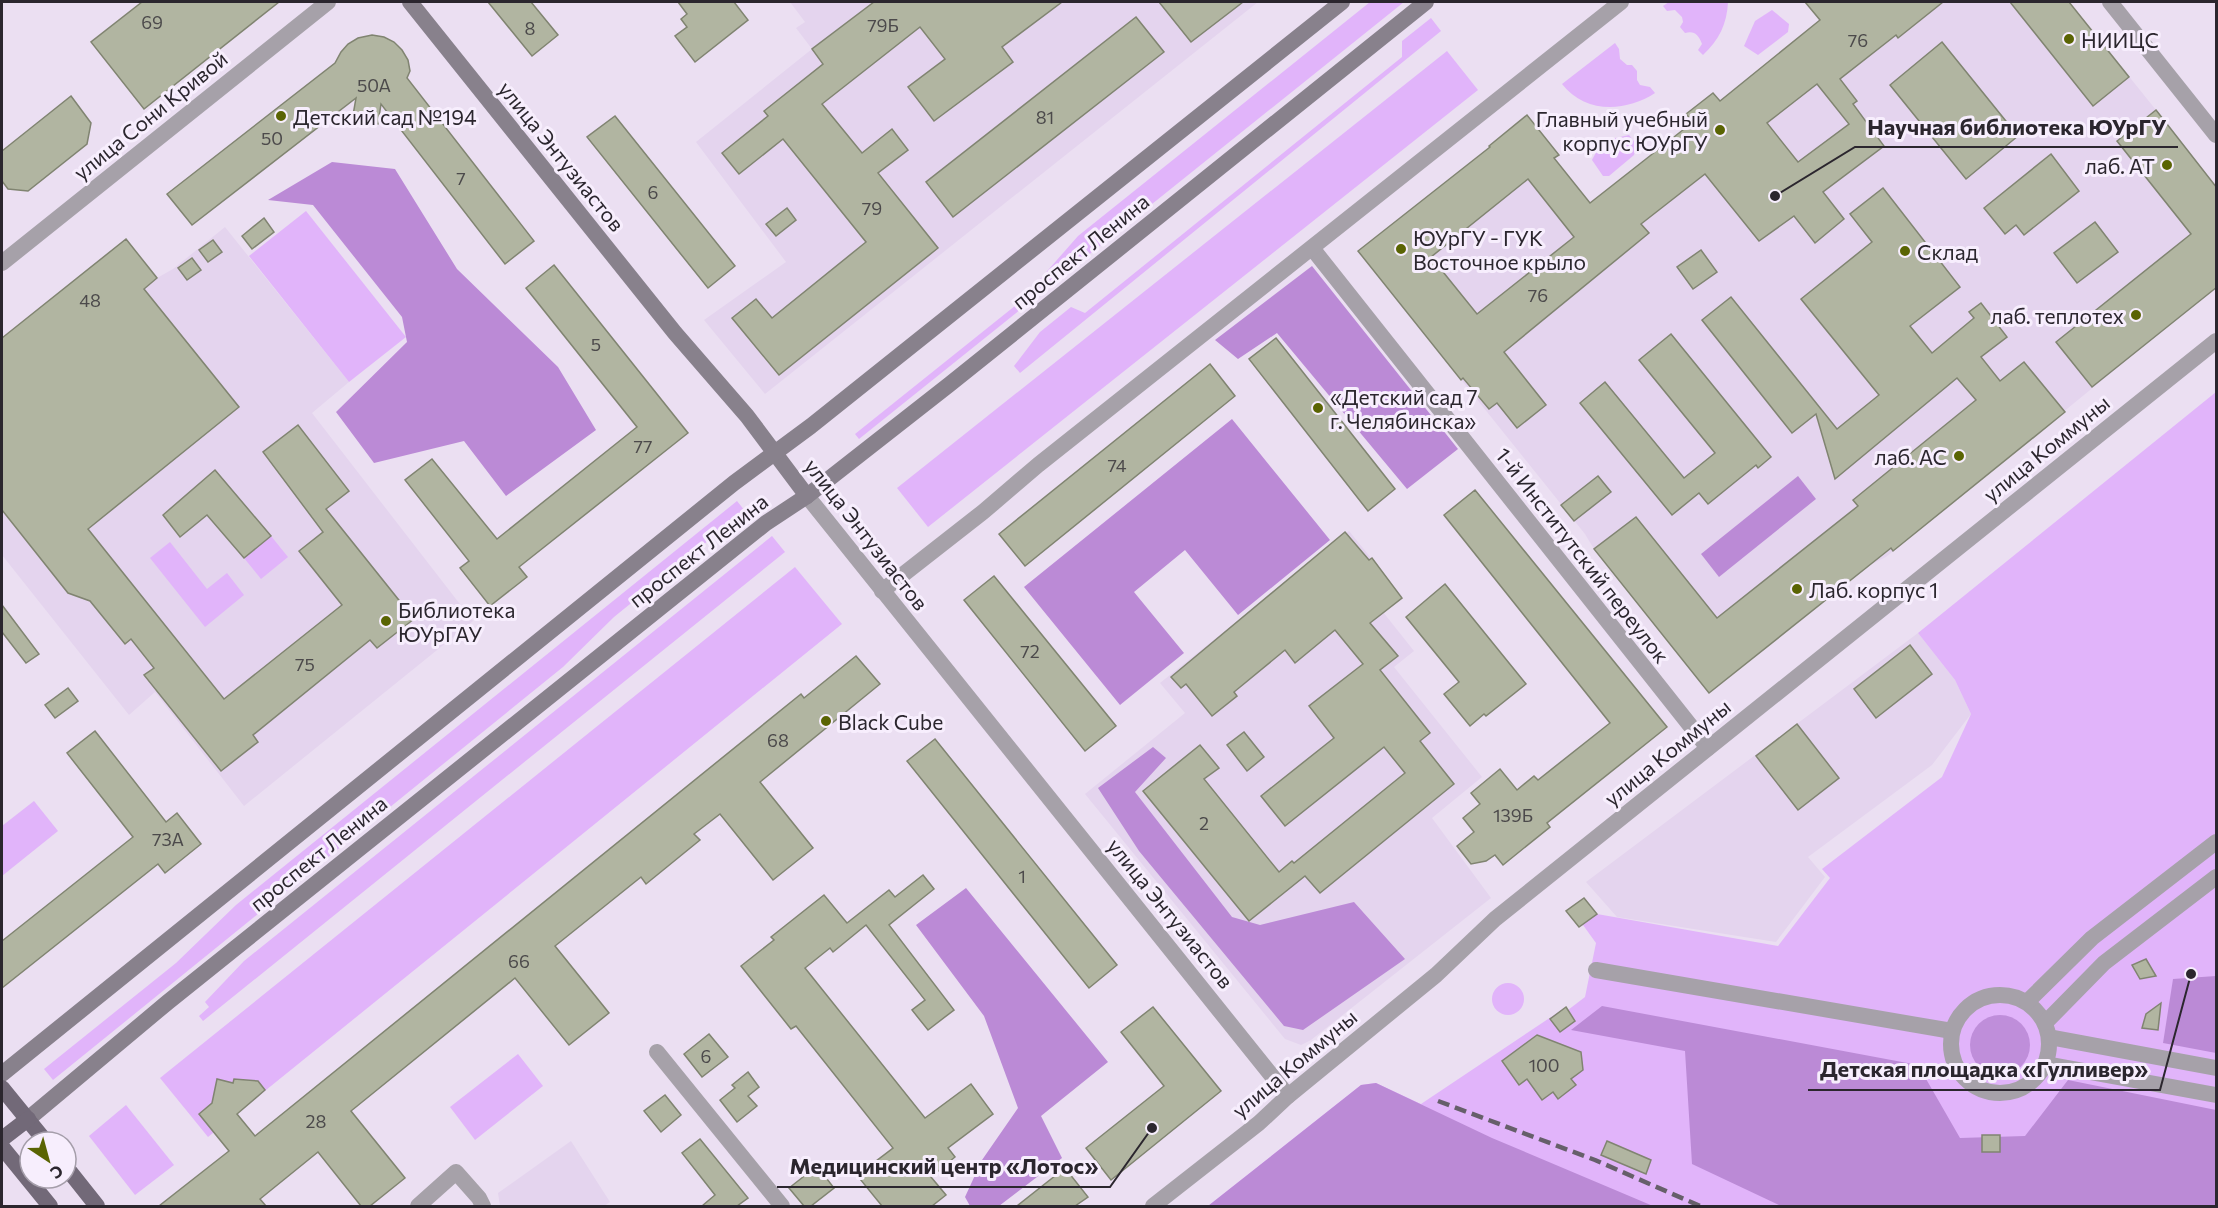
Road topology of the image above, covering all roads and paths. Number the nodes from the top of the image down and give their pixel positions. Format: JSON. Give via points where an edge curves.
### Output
{"nodes":[{"id":1,"x":328,"y":2,"type":"edge"},
{"id":2,"x":410,"y":2,"type":"edge"},
{"id":3,"x":1342,"y":2,"type":"edge"},
{"id":4,"x":1426,"y":2,"type":"edge"},
{"id":5,"x":1622,"y":2,"type":"edge"},
{"id":6,"x":2110,"y":2,"type":"edge"},
{"id":7,"x":2217,"y":135,"type":"edge"},
{"id":8,"x":1312,"y":248,"type":"junction"},
{"id":9,"x":2,"y":263,"type":"edge"},
{"id":10,"x":2217,"y":341,"type":"edge"},
{"id":11,"x":775,"y":453,"type":"junction"},
{"id":12,"x":807,"y":496,"type":"junction"},
{"id":13,"x":882,"y":591,"type":"junction"},
{"id":14,"x":1708,"y":748,"type":"junction"},
{"id":15,"x":2217,"y":842,"type":"edge"},
{"id":16,"x":2217,"y":877,"type":"edge"},
{"id":17,"x":1596,"y":970,"type":"dead end"},
{"id":18,"x":2027,"y":1002,"type":"junction"},
{"id":19,"x":2047,"y":1030,"type":"junction"},
{"id":20,"x":1952,"y":1031,"type":"junction"},
{"id":21,"x":657,"y":1052,"type":"dead end"},
{"id":22,"x":2046,"y":1064,"type":"junction"},
{"id":23,"x":2217,"y":1068,"type":"edge"},
{"id":24,"x":2,"y":1074,"type":"edge"},
{"id":25,"x":2,"y":1088,"type":"edge"},
{"id":26,"x":1288,"y":1095,"type":"junction"},
{"id":27,"x":2217,"y":1095,"type":"edge"},
{"id":28,"x":28,"y":1119,"type":"junction"},
{"id":29,"x":37,"y":1130,"type":"edge"},
{"id":30,"x":2,"y":1139,"type":"edge"},
{"id":31,"x":2,"y":1146,"type":"edge"},
{"id":32,"x":78,"y":1182,"type":"edge"},
{"id":33,"x":50,"y":1206,"type":"edge"},
{"id":34,"x":97,"y":1206,"type":"edge"},
{"id":35,"x":418,"y":1206,"type":"edge"},
{"id":36,"x":483,"y":1206,"type":"edge"},
{"id":37,"x":782,"y":1206,"type":"edge"},
{"id":38,"x":1153,"y":1206,"type":"edge"}],
"edges":[{"from":1,"to":9,"type":"street","name":"улица Сони Кривой"},
{"from":2,"to":11,"type":"main road","name":"улица Энтузиастов"},
{"from":3,"to":11,"type":"main road","name":"проспект Ленина"},
{"from":4,"to":12,"type":"main road","name":"проспект Ленина"},
{"from":5,"to":8,"type":"street"},
{"from":6,"to":7,"type":"street"},
{"from":8,"to":13,"type":"street"},
{"from":8,"to":14,"type":"street","name":"1-й Институтский переулок"},
{"from":10,"to":14,"type":"street","name":"улица Коммуны"},
{"from":11,"to":12,"type":"main road","name":"улица Энтузиастов"},
{"from":11,"to":24,"type":"main road","name":"проспект Ленина"},
{"from":12,"to":13,"type":"street","name":"улица Энтузиастов"},
{"from":12,"to":28,"type":"main road","name":"проспект Ленина","via":[[757,530],[168,1002]]},
{"from":13,"to":26,"type":"street","name":"улица Энтузиастов"},
{"from":14,"to":26,"type":"street","name":"улица Коммуны","via":[[1495,919],[1436,975]]},
{"from":15,"to":18,"type":"street","via":[[2092,938]]},
{"from":16,"to":19,"type":"street","via":[[2104,963]]},
{"from":17,"to":20,"type":"street"},
{"from":18,"to":19,"type":"street"},
{"from":18,"to":20,"type":"street","via":[[2005,995],[1982,998],[1958,1017]]},
{"from":19,"to":22,"type":"street"},
{"from":19,"to":23,"type":"street"},
{"from":20,"to":22,"type":"street","via":[[1954,1063],[1976,1088],[1991,1093],[2023,1088],[2037,1078]]},
{"from":21,"to":37,"type":"street"},
{"from":22,"to":27,"type":"street"},
{"from":25,"to":28,"type":"main road"},
{"from":26,"to":38,"type":"street","name":"улица Коммуны","via":[[1259,1123]]},
{"from":28,"to":29,"type":"main road"},
{"from":28,"to":30,"type":"main road","name":"проспект Ленина"},
{"from":31,"to":33,"type":"main road"},
{"from":32,"to":34,"type":"main road"},
{"from":35,"to":36,"type":"street","via":[[456,1172]]}]}
